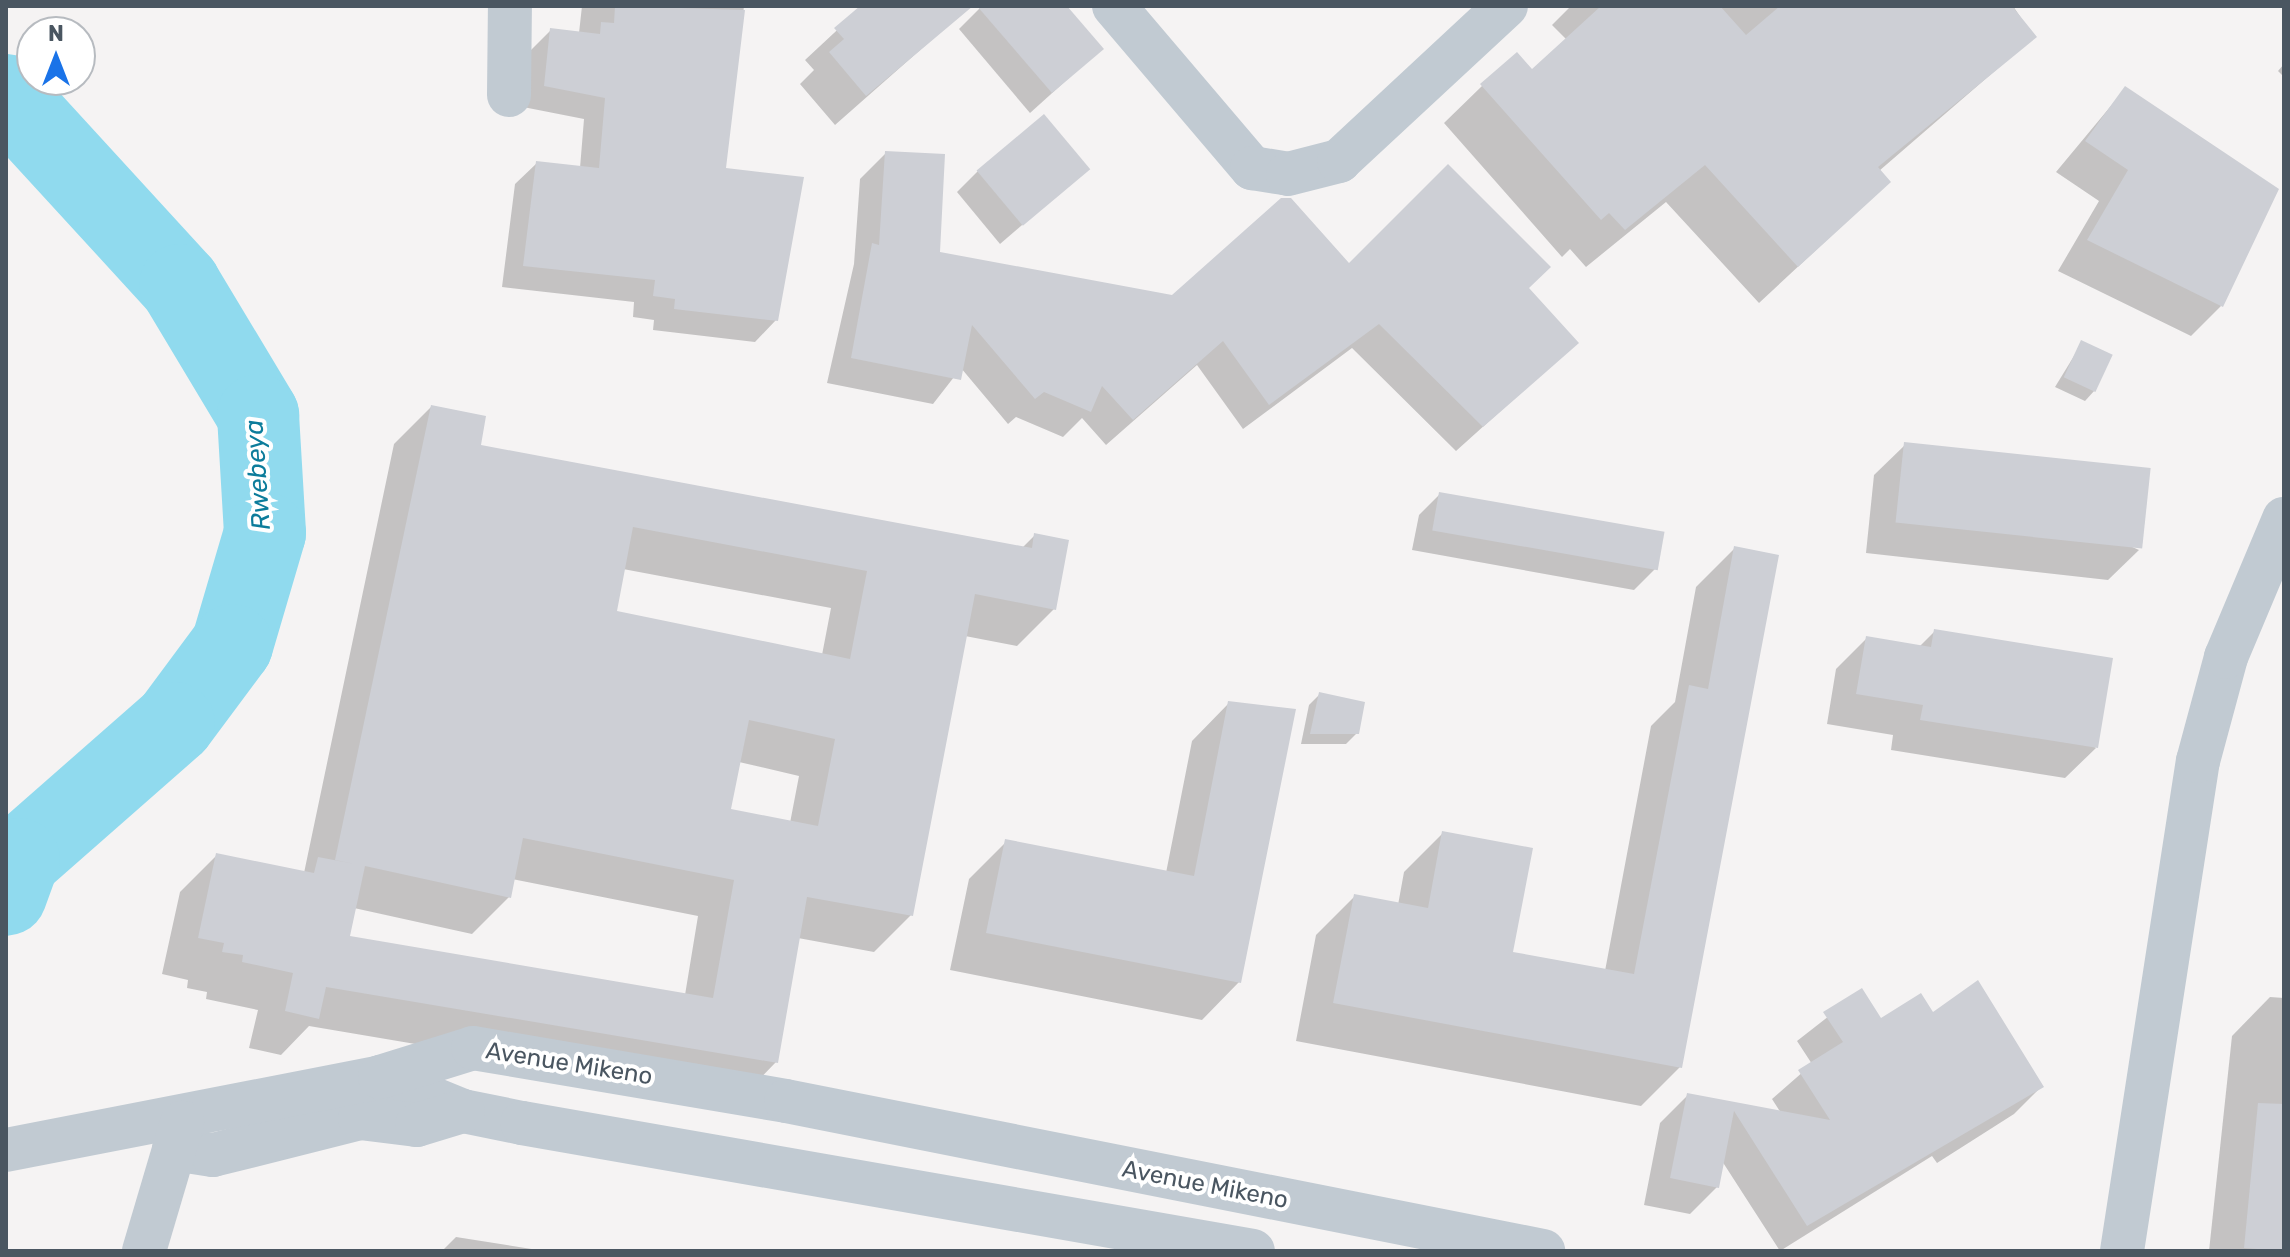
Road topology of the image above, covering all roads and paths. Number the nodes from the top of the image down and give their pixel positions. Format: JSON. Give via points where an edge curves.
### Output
{"nodes":[{"id":1,"x":510,"y":6,"type":"edge"},
{"id":2,"x":1114,"y":6,"type":"edge"},
{"id":3,"x":1506,"y":6,"type":"edge"},
{"id":4,"x":509,"y":95,"type":"dead end"},
{"id":5,"x":2284,"y":519,"type":"edge"},
{"id":6,"x":380,"y":1077,"type":"junction"},
{"id":7,"x":463,"y":1111,"type":"junction"},
{"id":8,"x":179,"y":1132,"type":"junction"},
{"id":9,"x":6,"y":1150,"type":"edge"},
{"id":10,"x":144,"y":1251,"type":"edge"},
{"id":11,"x":1253,"y":1251,"type":"edge"},
{"id":12,"x":1543,"y":1251,"type":"edge"},
{"id":13,"x":2122,"y":1251,"type":"edge"}],
"edges":[{"from":1,"to":4,"type":"street"},
{"from":2,"to":3,"type":"street","via":[[1252,168],[1288,174],[1339,161]]},
{"from":5,"to":13,"type":"street","via":[[2226,657],[2198,761]]},
{"from":6,"to":7,"type":"street"},
{"from":6,"to":8,"type":"street","name":"Avenue Mikeno"},
{"from":6,"to":12,"type":"street","name":"Avenue Mikeno","via":[[473,1048],[515,1054]]},
{"from":7,"to":8,"type":"street","via":[[417,1125],[360,1118],[213,1155]]},
{"from":7,"to":11,"type":"street"},
{"from":8,"to":9,"type":"street","name":"Avenue Mikeno"},
{"from":8,"to":10,"type":"street"}]}
